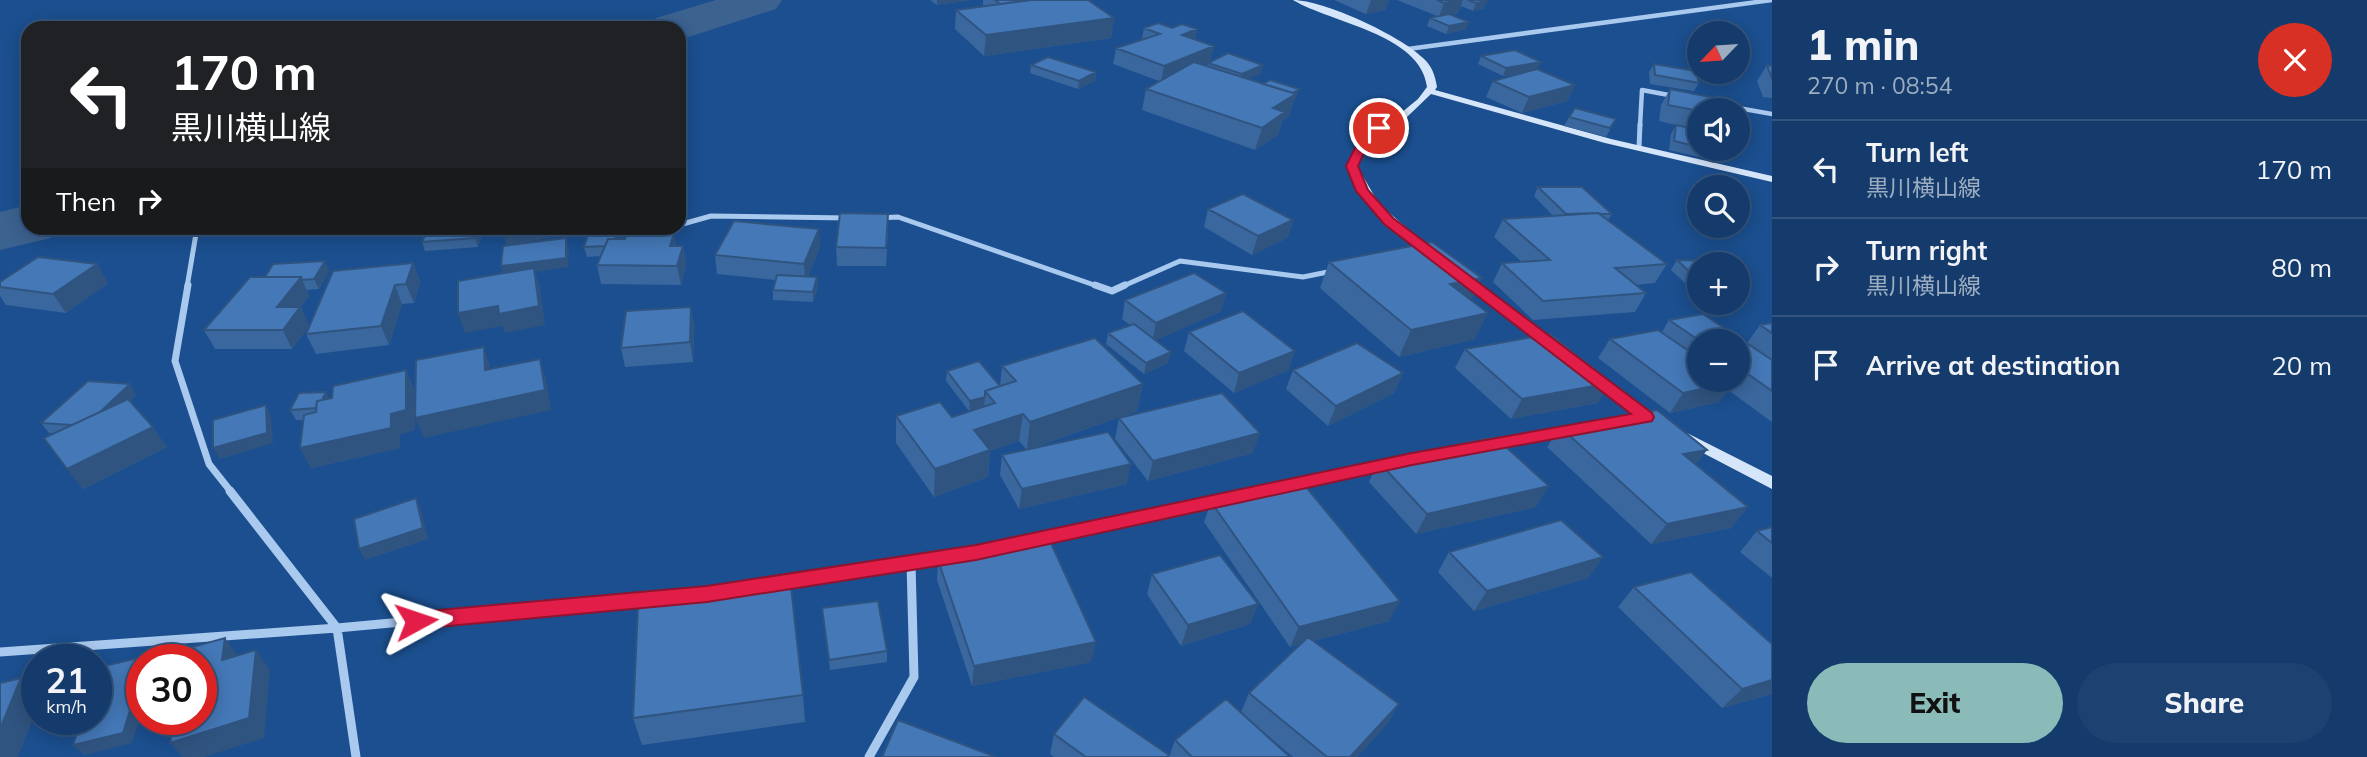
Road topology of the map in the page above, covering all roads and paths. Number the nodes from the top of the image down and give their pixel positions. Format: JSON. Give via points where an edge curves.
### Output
{"nodes":[{"id":1,"x":1297,"y":0,"type":"edge"},
{"id":2,"x":1772,"y":0,"type":"edge"},
{"id":3,"x":1408,"y":49,"type":"junction"},
{"id":4,"x":1429,"y":91,"type":"junction"},
{"id":5,"x":1681,"y":97,"type":"edge"},
{"id":6,"x":1750,"y":110,"type":"edge"},
{"id":7,"x":1772,"y":114,"type":"edge"},
{"id":8,"x":1639,"y":148,"type":"junction"},
{"id":9,"x":1772,"y":179,"type":"edge"},
{"id":10,"x":862,"y":218,"type":"edge"},
{"id":11,"x":874,"y":218,"type":"edge"},
{"id":12,"x":686,"y":223,"type":"edge"},
{"id":13,"x":196,"y":235,"type":"edge"},
{"id":14,"x":1338,"y":270,"type":"edge"},
{"id":15,"x":1568,"y":357,"type":"edge"},
{"id":16,"x":1587,"y":372,"type":"edge"},
{"id":17,"x":1568,"y":431,"type":"edge"},
{"id":18,"x":1490,"y":445,"type":"edge"},
{"id":19,"x":1398,"y":462,"type":"edge"},
{"id":20,"x":1770,"y":480,"type":"edge"},
{"id":21,"x":1289,"y":485,"type":"edge"},
{"id":22,"x":1235,"y":497,"type":"edge"},
{"id":23,"x":911,"y":563,"type":"junction"},
{"id":24,"x":337,"y":628,"type":"junction"},
{"id":25,"x":0,"y":652,"type":"edge"},
{"id":26,"x":356,"y":757,"type":"edge"},
{"id":27,"x":869,"y":757,"type":"edge"}],
"edges":[{"from":1,"to":3,"type":"main road"},
{"from":2,"to":3,"type":"street"},
{"from":3,"to":4,"type":"main road","via":[[1430,72]]},
{"from":4,"to":8,"type":"main road"},
{"from":4,"to":15,"type":"main road","via":[[1363,143],[1352,166],[1362,191],[1410,245]]},
{"from":5,"to":8,"type":"street","via":[[1642,90]]},
{"from":6,"to":7,"type":"street"},
{"from":8,"to":9,"type":"main road"},
{"from":10,"to":12,"type":"street","via":[[711,216]]},
{"from":11,"to":14,"type":"street","via":[[898,217],[1112,291],[1180,261],[1303,277]]},
{"from":13,"to":24,"type":"street","via":[[176,362],[209,464]]},
{"from":16,"to":20,"type":"main road","via":[[1640,418]]},
{"from":17,"to":18,"type":"street"},
{"from":19,"to":21,"type":"street"},
{"from":22,"to":23,"type":"street"},
{"from":23,"to":24,"type":"street","via":[[707,594]]},
{"from":23,"to":27,"type":"street","via":[[914,677]]},
{"from":24,"to":25,"type":"street"},
{"from":24,"to":26,"type":"street"}]}
